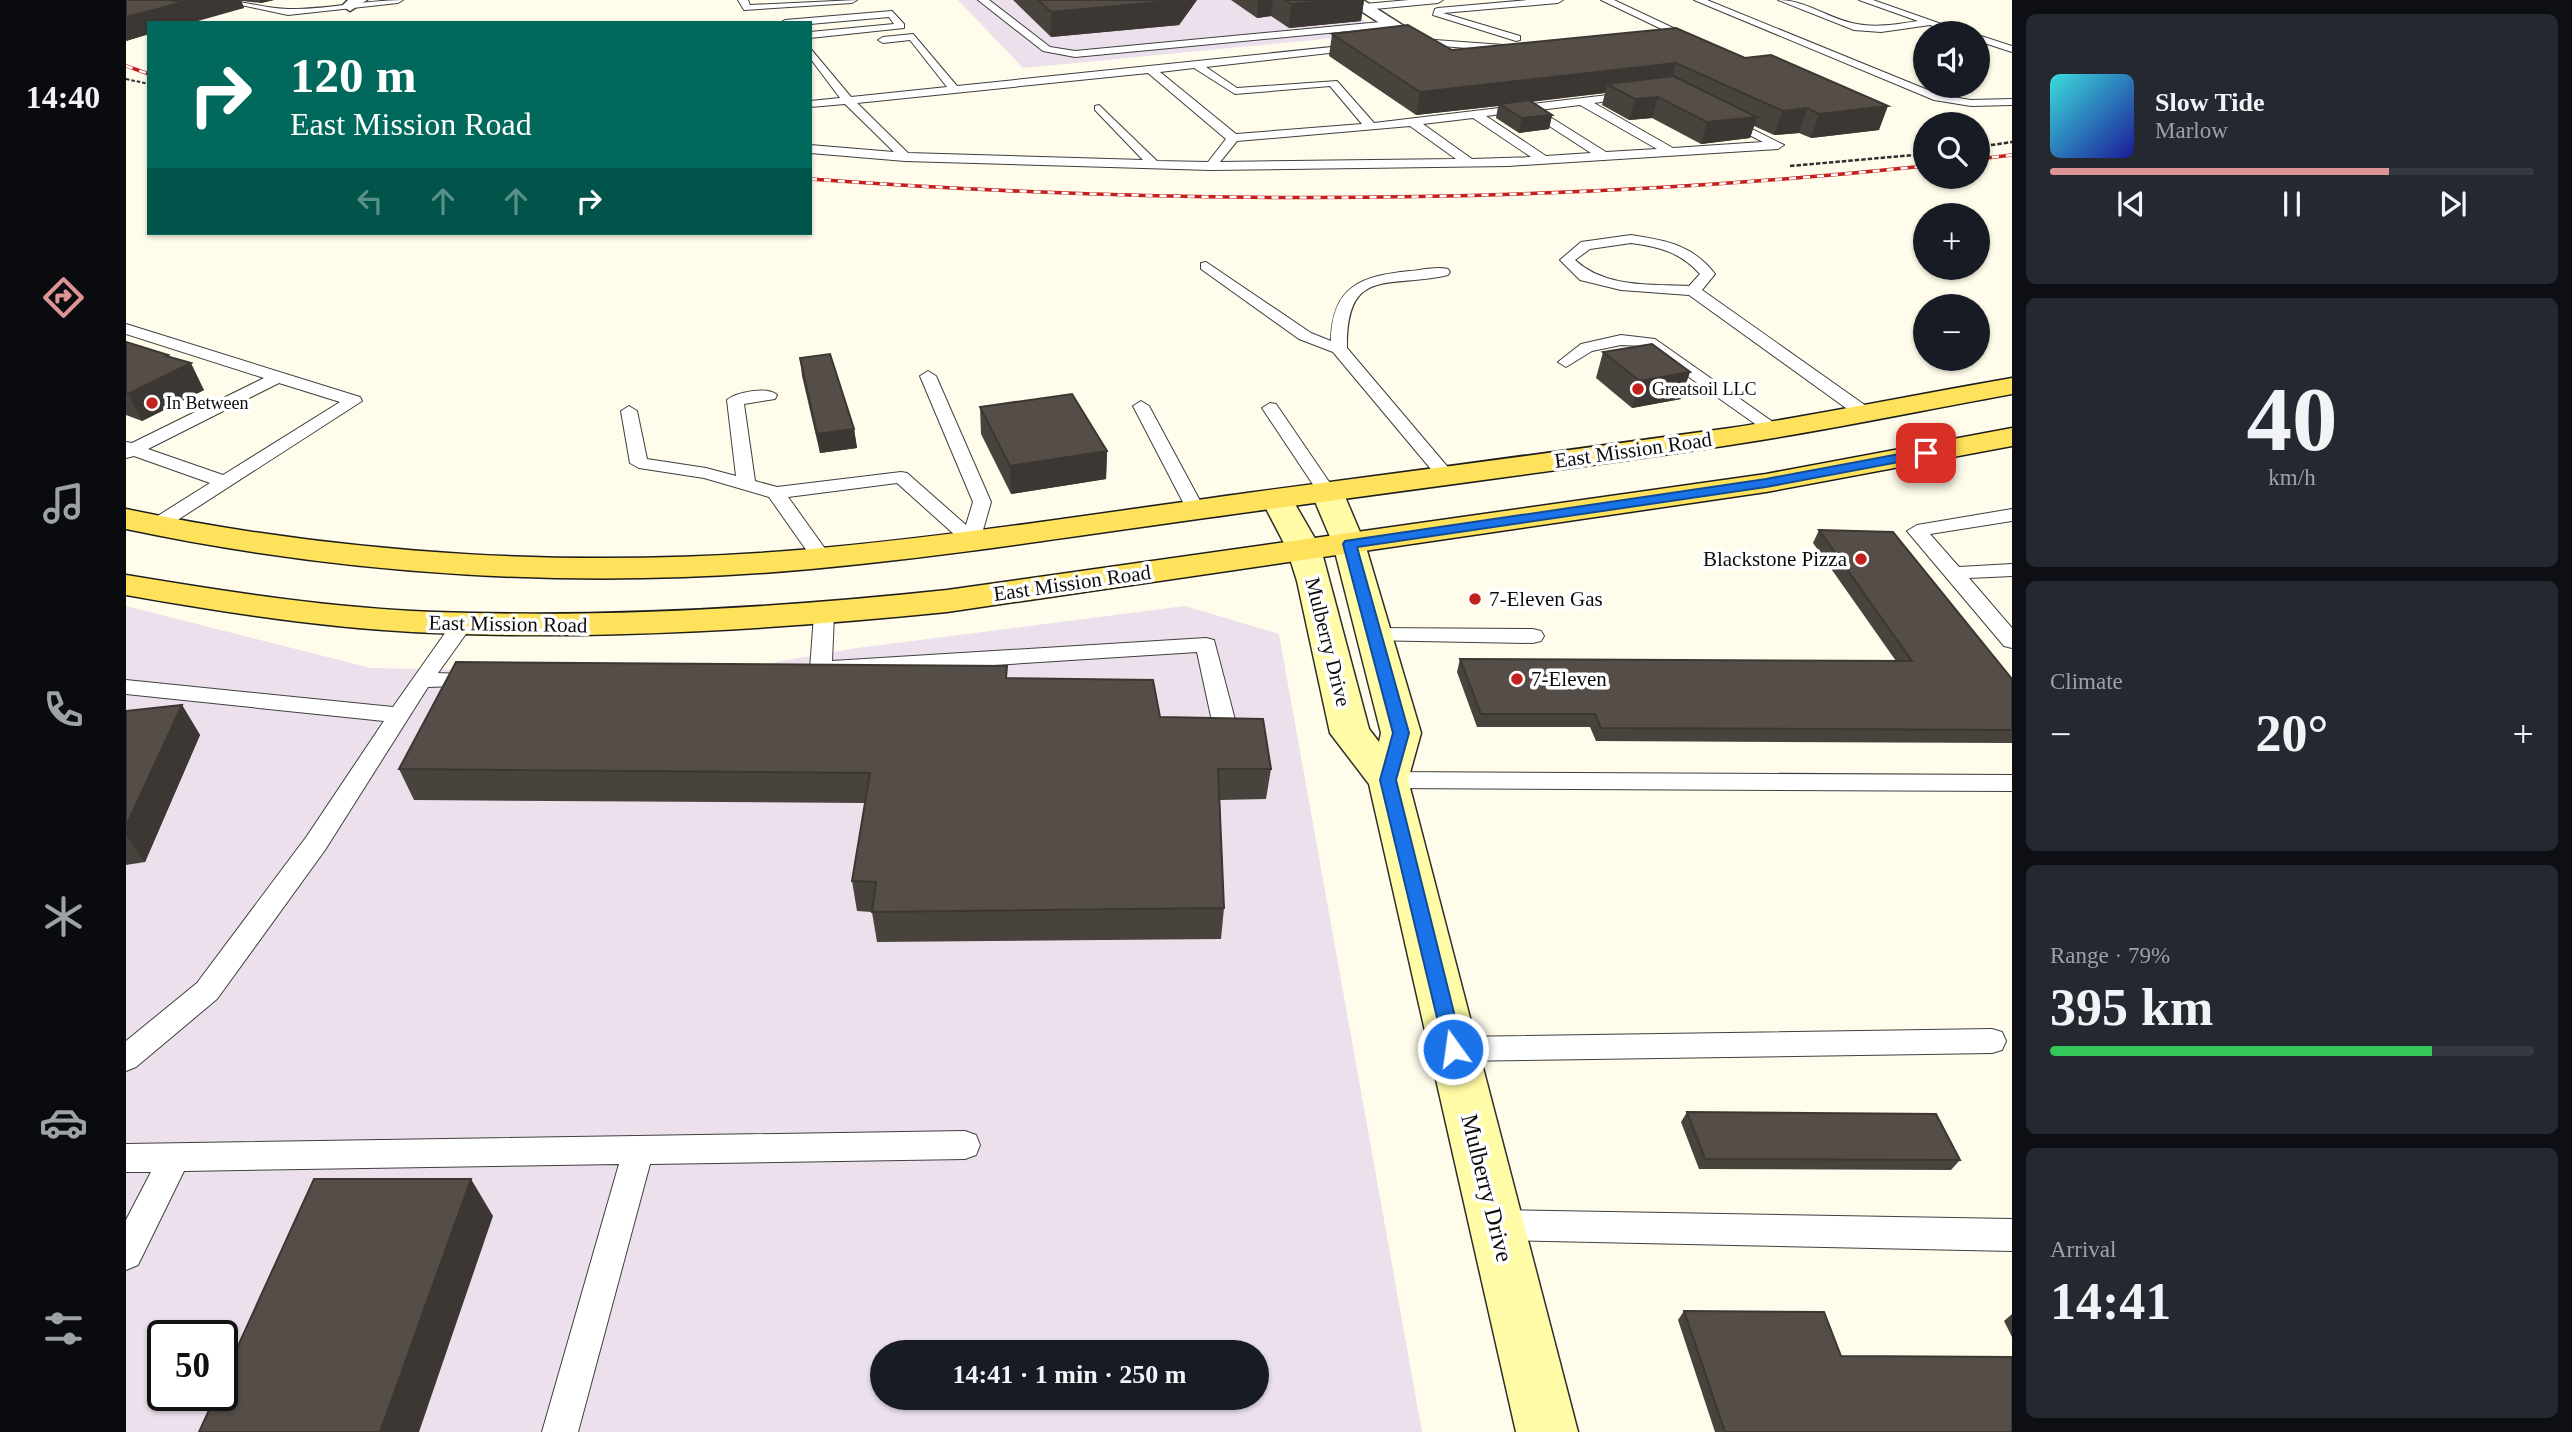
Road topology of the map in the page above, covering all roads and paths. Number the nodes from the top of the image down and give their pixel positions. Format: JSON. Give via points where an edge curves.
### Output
{"nodes":[{"id":1,"x":223,"y":0,"type":"edge"},
{"id":2,"x":398,"y":0,"type":"edge"},
{"id":3,"x":743,"y":0,"type":"edge"},
{"id":4,"x":852,"y":0,"type":"edge"},
{"id":5,"x":983,"y":0,"type":"edge"},
{"id":6,"x":1438,"y":0,"type":"edge"},
{"id":7,"x":1558,"y":0,"type":"edge"},
{"id":8,"x":1606,"y":0,"type":"edge"},
{"id":9,"x":1699,"y":0,"type":"edge"},
{"id":10,"x":1783,"y":0,"type":"edge"},
{"id":11,"x":1864,"y":0,"type":"edge"},
{"id":12,"x":1358,"y":3,"type":"edge"},
{"id":13,"x":350,"y":7,"type":"edge"},
{"id":14,"x":809,"y":21,"type":"edge"},
{"id":15,"x":1922,"y":21,"type":"edge"},
{"id":16,"x":1391,"y":24,"type":"junction"},
{"id":17,"x":1913,"y":25,"type":"edge"},
{"id":18,"x":812,"y":35,"type":"edge"},
{"id":19,"x":1418,"y":40,"type":"junction"},
{"id":20,"x":1647,"y":40,"type":"edge"},
{"id":21,"x":874,"y":41,"type":"dead end"},
{"id":22,"x":1990,"y":42,"type":"edge"},
{"id":23,"x":1390,"y":43,"type":"edge"},
{"id":24,"x":1376,"y":45,"type":"edge"},
{"id":25,"x":823,"y":47,"type":"dead end"},
{"id":26,"x":2012,"y":49,"type":"edge"},
{"id":27,"x":812,"y":50,"type":"edge"},
{"id":28,"x":812,"y":53,"type":"edge"},
{"id":29,"x":1196,"y":65,"type":"junction"},
{"id":30,"x":1151,"y":70,"type":"junction"},
{"id":31,"x":126,"y":79,"type":"edge"},
{"id":32,"x":147,"y":84,"type":"edge"},
{"id":33,"x":955,"y":90,"type":"junction"},
{"id":34,"x":1645,"y":94,"type":"edge"},
{"id":35,"x":848,"y":100,"type":"junction"},
{"id":36,"x":1581,"y":102,"type":"junction"},
{"id":37,"x":2012,"y":102,"type":"edge"},
{"id":38,"x":812,"y":104,"type":"edge"},
{"id":39,"x":1099,"y":108,"type":"dead end"},
{"id":40,"x":1528,"y":108,"type":"junction"},
{"id":41,"x":1475,"y":114,"type":"junction"},
{"id":42,"x":1718,"y":115,"type":"edge"},
{"id":43,"x":1412,"y":122,"type":"junction"},
{"id":44,"x":1371,"y":127,"type":"junction"},
{"id":45,"x":1233,"y":138,"type":"junction"},
{"id":46,"x":2012,"y":142,"type":"edge"},
{"id":47,"x":1990,"y":145,"type":"edge"},
{"id":48,"x":812,"y":149,"type":"edge"},
{"id":49,"x":1671,"y":152,"type":"junction"},
{"id":50,"x":1604,"y":156,"type":"junction"},
{"id":51,"x":905,"y":157,"type":"junction"},
{"id":52,"x":1544,"y":160,"type":"junction"},
{"id":53,"x":1470,"y":163,"type":"junction"},
{"id":54,"x":1153,"y":164,"type":"junction"},
{"id":55,"x":1211,"y":166,"type":"junction"},
{"id":56,"x":1206,"y":266,"type":"dead end"},
{"id":57,"x":1443,"y":272,"type":"dead end"},
{"id":58,"x":1693,"y":291,"type":"junction"},
{"id":59,"x":131,"y":335,"type":"edge"},
{"id":60,"x":1339,"y":349,"type":"junction"},
{"id":61,"x":1566,"y":362,"type":"dead end"},
{"id":62,"x":928,"y":376,"type":"dead end"},
{"id":63,"x":278,"y":377,"type":"junction"},
{"id":64,"x":2012,"y":386,"type":"edge"},
{"id":65,"x":769,"y":395,"type":"dead end"},
{"id":66,"x":1141,"y":406,"type":"dead end"},
{"id":67,"x":1270,"y":408,"type":"dead end"},
{"id":68,"x":629,"y":411,"type":"dead end"},
{"id":69,"x":1863,"y":412,"type":"junction"},
{"id":70,"x":1774,"y":429,"type":"junction"},
{"id":71,"x":2012,"y":437,"type":"edge"},
{"id":72,"x":128,"y":450,"type":"edge"},
{"id":73,"x":1446,"y":476,"type":"junction"},
{"id":74,"x":224,"y":482,"type":"junction"},
{"id":75,"x":746,"y":485,"type":"junction"},
{"id":76,"x":1327,"y":492,"type":"junction"},
{"id":77,"x":776,"y":493,"type":"junction"},
{"id":78,"x":1276,"y":499,"type":"junction"},
{"id":79,"x":1196,"y":510,"type":"junction"},
{"id":80,"x":2012,"y":515,"type":"edge"},
{"id":81,"x":140,"y":523,"type":"edge"},
{"id":82,"x":972,"y":540,"type":"junction"},
{"id":83,"x":1349,"y":544,"type":"junction"},
{"id":84,"x":1304,"y":549,"type":"junction"},
{"id":85,"x":821,"y":557,"type":"junction"},
{"id":86,"x":2012,"y":570,"type":"edge"},
{"id":87,"x":1953,"y":573,"type":"junction"},
{"id":88,"x":126,"y":585,"type":"edge"},
{"id":89,"x":824,"y":615,"type":"junction"},
{"id":90,"x":461,"y":624,"type":"junction"},
{"id":91,"x":1373,"y":635,"type":"junction"},
{"id":92,"x":1533,"y":636,"type":"dead end"},
{"id":93,"x":2012,"y":641,"type":"edge"},
{"id":94,"x":821,"y":669,"type":"junction"},
{"id":95,"x":794,"y":671,"type":"edge"},
{"id":96,"x":422,"y":680,"type":"junction"},
{"id":97,"x":501,"y":680,"type":"edge"},
{"id":98,"x":126,"y":687,"type":"edge"},
{"id":99,"x":399,"y":715,"type":"junction"},
{"id":100,"x":1227,"y":735,"type":"edge"},
{"id":101,"x":1388,"y":780,"type":"junction"},
{"id":102,"x":2012,"y":783,"type":"edge"},
{"id":103,"x":1992,"y":1041,"type":"dead end"},
{"id":104,"x":1453,"y":1049,"type":"junction"},
{"id":105,"x":126,"y":1058,"type":"edge"},
{"id":106,"x":965,"y":1145,"type":"dead end"},
{"id":107,"x":638,"y":1151,"type":"junction"},
{"id":108,"x":175,"y":1157,"type":"junction"},
{"id":109,"x":126,"y":1158,"type":"edge"},
{"id":110,"x":1496,"y":1225,"type":"junction"},
{"id":111,"x":2012,"y":1235,"type":"edge"},
{"id":112,"x":126,"y":1254,"type":"edge"},
{"id":113,"x":560,"y":1432,"type":"edge"},
{"id":114,"x":1547,"y":1432,"type":"edge"}],
"edges":[{"from":1,"to":13,"type":"lane","via":[[288,12]]},
{"from":2,"to":13,"type":"lane"},
{"from":3,"to":4,"type":"lane","via":[[747,8],[760,8]]},
{"from":5,"to":16,"type":"lane","via":[[1048,49],[1075,54]]},
{"from":6,"to":12,"type":"lane"},
{"from":7,"to":19,"type":"lane","via":[[1438,11],[1451,21],[1515,37],[1529,50]]},
{"from":8,"to":20,"type":"lane","via":[[1679,33]]},
{"from":9,"to":37,"type":"lane","via":[[1938,98]]},
{"from":10,"to":17,"type":"lane","via":[[1854,27]]},
{"from":11,"to":15,"type":"lane"},
{"from":12,"to":16,"type":"street"},
{"from":14,"to":18,"type":"lane","via":[[892,14],[901,26]]},
{"from":16,"to":19,"type":"street"},
{"from":19,"to":23,"type":"lane"},
{"from":21,"to":33,"type":"lane","via":[[913,37]]},
{"from":22,"to":26,"type":"lane"},
{"from":24,"to":29,"type":"lane"},
{"from":25,"to":27,"type":"lane"},
{"from":28,"to":35,"type":"lane"},
{"from":29,"to":30,"type":"lane"},
{"from":29,"to":44,"type":"lane","via":[[1236,91],[1333,83]]},
{"from":30,"to":33,"type":"lane"},
{"from":30,"to":45,"type":"lane"},
{"from":31,"to":32,"type":"path"},
{"from":33,"to":35,"type":"lane"},
{"from":34,"to":36,"type":"lane"},
{"from":35,"to":38,"type":"lane"},
{"from":35,"to":51,"type":"lane"},
{"from":36,"to":40,"type":"lane"},
{"from":36,"to":49,"type":"lane"},
{"from":39,"to":54,"type":"lane"},
{"from":40,"to":41,"type":"lane"},
{"from":40,"to":50,"type":"lane"},
{"from":41,"to":43,"type":"lane"},
{"from":41,"to":52,"type":"lane"},
{"from":42,"to":49,"type":"lane","via":[[1778,145]]},
{"from":43,"to":44,"type":"lane"},
{"from":43,"to":53,"type":"lane"},
{"from":44,"to":45,"type":"lane"},
{"from":45,"to":55,"type":"lane"},
{"from":46,"to":47,"type":"path"},
{"from":48,"to":51,"type":"lane"},
{"from":49,"to":50,"type":"lane"},
{"from":50,"to":52,"type":"lane"},
{"from":51,"to":54,"type":"lane"},
{"from":52,"to":53,"type":"lane"},
{"from":53,"to":55,"type":"lane"},
{"from":54,"to":55,"type":"lane"},
{"from":56,"to":60,"type":"lane","via":[[1305,336]]},
{"from":57,"to":60,"type":"lane","via":[[1391,278],[1358,289],[1346,300]]},
{"from":58,"to":58,"type":"lane","via":[[1707,274],[1692,257],[1665,244],[1631,239],[1586,245],[1567,260],[1585,277],[1609,283]]},
{"from":58,"to":69,"type":"lane"},
{"from":59,"to":63,"type":"lane"},
{"from":60,"to":73,"type":"lane"},
{"from":61,"to":70,"type":"lane","via":[[1587,347],[1622,340],[1649,342]]},
{"from":62,"to":82,"type":"lane","via":[[982,502]]},
{"from":63,"to":72,"type":"lane"},
{"from":63,"to":74,"type":"lane","via":[[354,401]]},
{"from":64,"to":69,"type":"main road","name":"East Mission Road"},
{"from":65,"to":75,"type":"lane","via":[[735,400]]},
{"from":66,"to":79,"type":"lane"},
{"from":67,"to":76,"type":"lane"},
{"from":68,"to":75,"type":"lane","via":[[639,463],[706,473]]},
{"from":69,"to":70,"type":"main road","name":"East Mission Road"},
{"from":70,"to":73,"type":"main road","name":"East Mission Road"},
{"from":71,"to":83,"type":"main road","name":"East Mission Road","via":[[1766,483]]},
{"from":72,"to":74,"type":"lane"},
{"from":73,"to":76,"type":"main road","name":"East Mission Road"},
{"from":74,"to":81,"type":"lane"},
{"from":75,"to":77,"type":"lane"},
{"from":76,"to":78,"type":"main road","name":"East Mission Road"},
{"from":76,"to":83,"type":"main road","name":"Mulberry Drive"},
{"from":77,"to":82,"type":"lane","via":[[901,477]]},
{"from":77,"to":85,"type":"lane"},
{"from":78,"to":79,"type":"main road","name":"East Mission Road"},
{"from":78,"to":84,"type":"main road","name":"Mulberry Drive"},
{"from":79,"to":82,"type":"main road","name":"East Mission Road"},
{"from":80,"to":87,"type":"lane","via":[[1917,531]]},
{"from":81,"to":85,"type":"main road","name":"East Mission Road","via":[[295,549],[552,567],[682,566]]},
{"from":82,"to":85,"type":"main road","name":"East Mission Road"},
{"from":83,"to":84,"type":"main road","name":"East Mission Road"},
{"from":83,"to":91,"type":"main road","name":"Mulberry Drive"},
{"from":84,"to":89,"type":"main road","name":"East Mission Road"},
{"from":84,"to":101,"type":"main road","name":"Mulberry Drive","via":[[1350,733]]},
{"from":86,"to":87,"type":"lane"},
{"from":87,"to":93,"type":"lane"},
{"from":88,"to":90,"type":"main road","name":"East Mission Road","via":[[243,606]]},
{"from":89,"to":90,"type":"main road","name":"East Mission Road","via":[[649,625]]},
{"from":89,"to":94,"type":"lane"},
{"from":90,"to":96,"type":"lane"},
{"from":91,"to":92,"type":"lane"},
{"from":91,"to":101,"type":"main road","name":"Mulberry Drive","via":[[1401,733]]},
{"from":94,"to":95,"type":"lane"},
{"from":94,"to":100,"type":"lane","via":[[1206,645]]},
{"from":96,"to":97,"type":"lane"},
{"from":96,"to":99,"type":"lane"},
{"from":98,"to":99,"type":"lane"},
{"from":99,"to":105,"type":"lane","via":[[316,843],[207,991]]},
{"from":101,"to":102,"type":"lane"},
{"from":101,"to":104,"type":"main road","name":"Mulberry Drive"},
{"from":103,"to":104,"type":"lane"},
{"from":104,"to":110,"type":"main road","name":"Mulberry Drive"},
{"from":106,"to":107,"type":"lane"},
{"from":107,"to":108,"type":"lane"},
{"from":107,"to":113,"type":"lane"},
{"from":108,"to":109,"type":"lane"},
{"from":108,"to":112,"type":"lane"},
{"from":110,"to":111,"type":"lane"},
{"from":110,"to":114,"type":"main road","name":"Mulberry Drive"}]}
